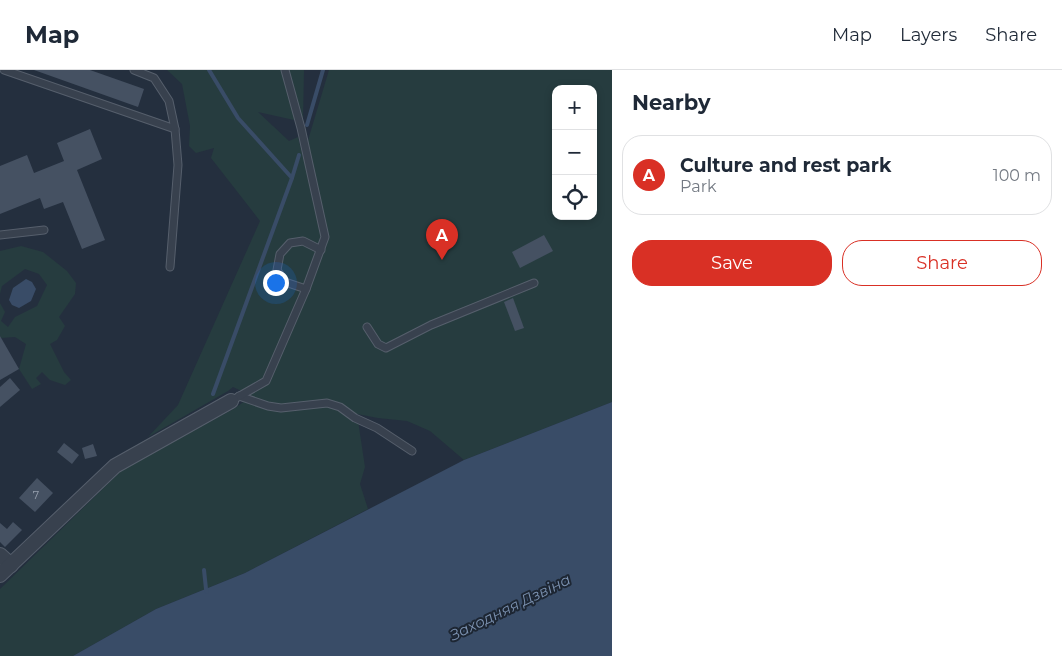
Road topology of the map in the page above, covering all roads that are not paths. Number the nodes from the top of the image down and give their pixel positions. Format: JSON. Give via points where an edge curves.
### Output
{"nodes":[{"id":1,"x":4,"y":70,"type":"edge"},
{"id":2,"x":134,"y":70,"type":"edge"},
{"id":3,"x":286,"y":70,"type":"edge"},
{"id":4,"x":175,"y":129,"type":"junction"},
{"id":5,"x":44,"y":230,"type":"dead end"},
{"id":6,"x":0,"y":235,"type":"edge"},
{"id":7,"x":321,"y":250,"type":"junction"},
{"id":8,"x":170,"y":267,"type":"dead end"},
{"id":9,"x":534,"y":283,"type":"dead end"},
{"id":10,"x":306,"y":289,"type":"junction"},
{"id":11,"x":367,"y":327,"type":"dead end"},
{"id":12,"x":235,"y":399,"type":"junction"},
{"id":13,"x":412,"y":451,"type":"dead end"},
{"id":14,"x":0,"y":556,"type":"edge"},
{"id":15,"x":11,"y":565,"type":"junction"},
{"id":16,"x":0,"y":576,"type":"edge"}],
"edges":[{"from":1,"to":4,"type":"lane"},
{"from":2,"to":4,"type":"lane","via":[[154,78],[169,101]]},
{"from":3,"to":7,"type":"lane","via":[[325,237]]},
{"from":4,"to":8,"type":"lane","via":[[178,164]]},
{"from":5,"to":6,"type":"lane"},
{"from":7,"to":10,"type":"lane"},
{"from":7,"to":10,"type":"lane","via":[[303,241],[290,243],[280,254],[277,270],[285,282]]},
{"from":9,"to":11,"type":"lane","via":[[426,327],[386,348],[378,344]]},
{"from":10,"to":12,"type":"lane","via":[[266,381]]},
{"from":12,"to":13,"type":"lane","via":[[280,408],[327,403],[340,407]]},
{"from":12,"to":15,"type":"street","via":[[115,466]]},
{"from":14,"to":15,"type":"street"},
{"from":15,"to":16,"type":"street"}]}
